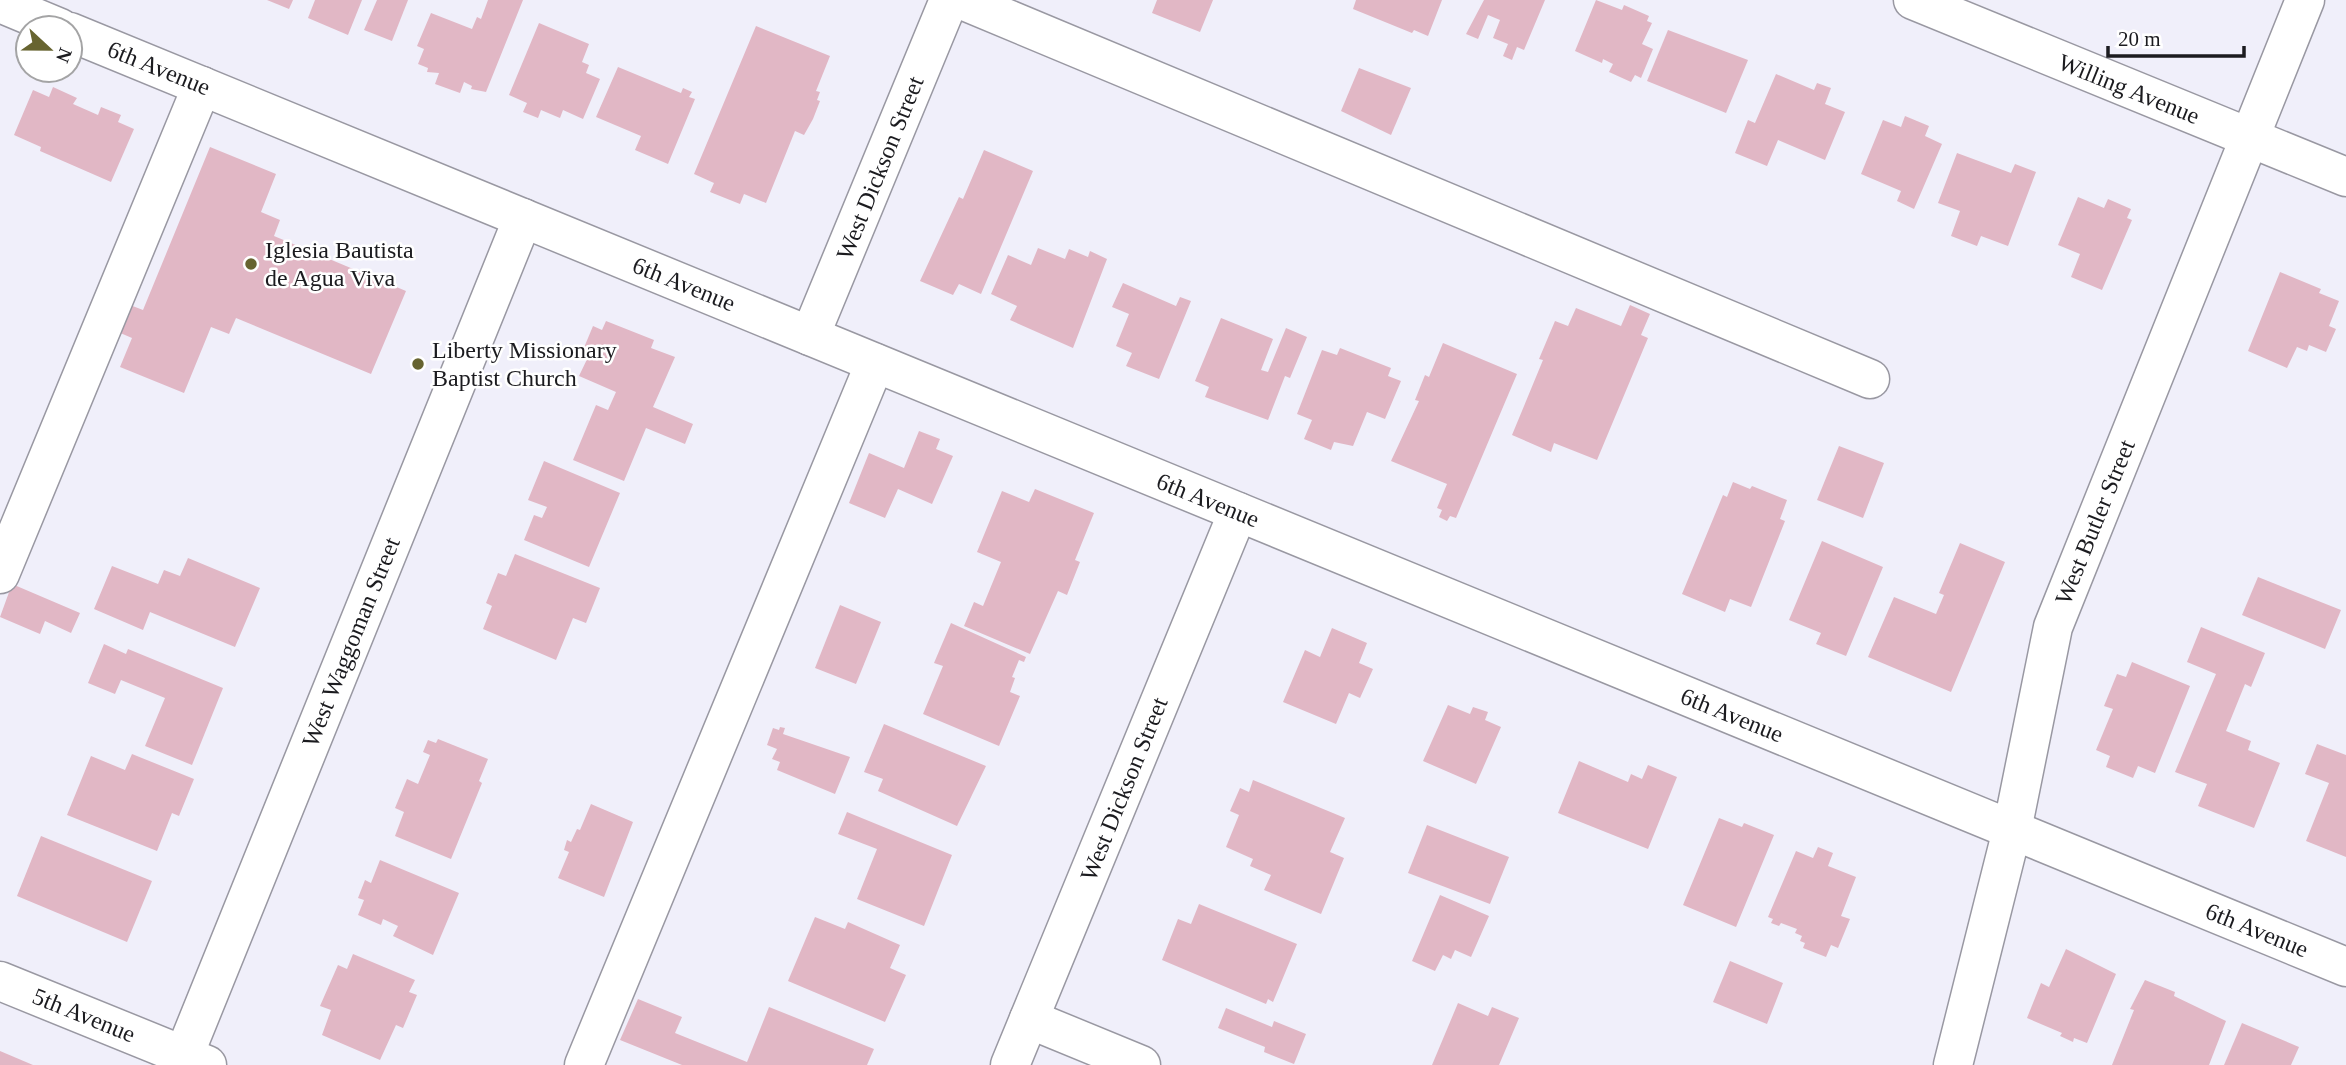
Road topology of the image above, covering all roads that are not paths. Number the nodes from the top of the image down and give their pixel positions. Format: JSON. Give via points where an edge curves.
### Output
{"nodes":[{"id":1,"x":949,"y":0,"type":"edge"},
{"id":2,"x":962,"y":0,"type":"edge"},
{"id":3,"x":1913,"y":0,"type":"edge"},
{"id":4,"x":2305,"y":0,"type":"edge"},
{"id":5,"x":0,"y":3,"type":"edge"},
{"id":6,"x":27,"y":14,"type":"edge"},
{"id":7,"x":84,"y":38,"type":"edge"},
{"id":8,"x":202,"y":86,"type":"junction"},
{"id":9,"x":2250,"y":138,"type":"junction"},
{"id":10,"x":2346,"y":177,"type":"edge"},
{"id":11,"x":523,"y":218,"type":"junction"},
{"id":12,"x":810,"y":336,"type":"junction"},
{"id":13,"x":875,"y":363,"type":"junction"},
{"id":14,"x":1870,"y":379,"type":"dead end"},
{"id":15,"x":1238,"y":512,"type":"junction"},
{"id":16,"x":0,"y":574,"type":"edge"},
{"id":17,"x":2012,"y":830,"type":"junction"},
{"id":18,"x":2346,"y":967,"type":"edge"},
{"id":19,"x":0,"y":981,"type":"edge"},
{"id":20,"x":1029,"y":1019,"type":"junction"},
{"id":21,"x":190,"y":1062,"type":"edge"},
{"id":22,"x":584,"y":1065,"type":"edge"},
{"id":23,"x":1010,"y":1065,"type":"edge"},
{"id":24,"x":1142,"y":1065,"type":"edge"},
{"id":25,"x":1953,"y":1065,"type":"edge"}],
"edges":[{"from":1,"to":12,"type":"street","name":"West Dickson Street"},
{"from":2,"to":14,"type":"street"},
{"from":3,"to":9,"type":"street","name":"Willing Avenue"},
{"from":4,"to":9,"type":"street","name":"West Butler Street"},
{"from":5,"to":6,"type":"street"},
{"from":7,"to":8,"type":"street","name":"6th Avenue"},
{"from":8,"to":11,"type":"street","name":"6th Avenue"},
{"from":8,"to":16,"type":"street"},
{"from":9,"to":10,"type":"street","name":"Willing Avenue"},
{"from":9,"to":17,"type":"street","name":"West Butler Street","via":[[2053,627]]},
{"from":11,"to":12,"type":"street","name":"6th Avenue"},
{"from":11,"to":21,"type":"street","name":"West Waggoman Street"},
{"from":12,"to":13,"type":"street","name":"6th Avenue"},
{"from":13,"to":15,"type":"street","name":"6th Avenue"},
{"from":13,"to":22,"type":"street"},
{"from":15,"to":17,"type":"street","name":"6th Avenue"},
{"from":15,"to":20,"type":"street","name":"West Dickson Street"},
{"from":17,"to":18,"type":"street","name":"6th Avenue"},
{"from":17,"to":25,"type":"street","name":"West Butler Street"},
{"from":19,"to":21,"type":"street","name":"5th Avenue"},
{"from":20,"to":23,"type":"street","name":"West Dickson Street"},
{"from":20,"to":24,"type":"street"}]}
